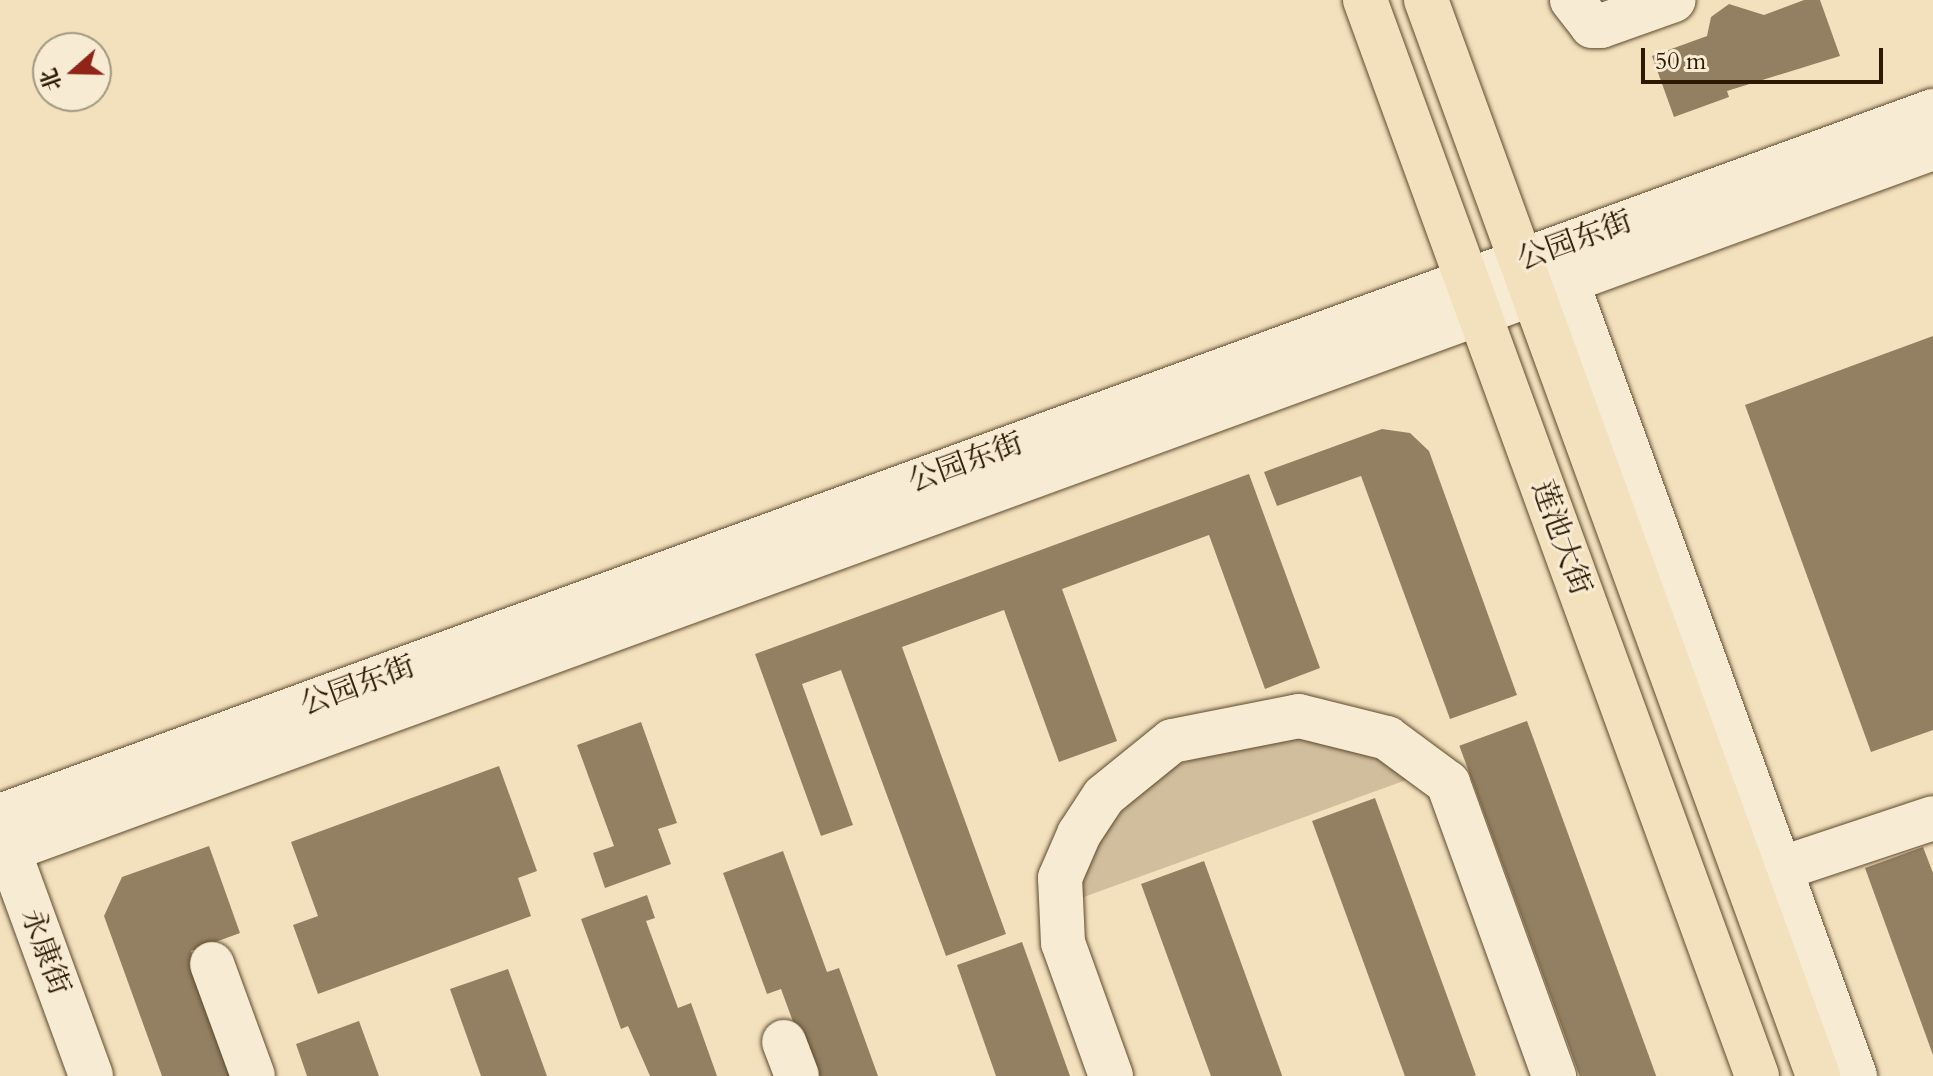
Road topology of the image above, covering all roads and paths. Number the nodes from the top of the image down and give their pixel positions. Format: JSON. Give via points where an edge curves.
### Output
{"nodes":[{"id":1,"x":1365,"y":0,"type":"edge"},
{"id":2,"x":1426,"y":0,"type":"edge"},
{"id":3,"x":1572,"y":0,"type":"edge"},
{"id":4,"x":1674,"y":0,"type":"edge"},
{"id":5,"x":1933,"y":111,"type":"edge"},
{"id":6,"x":1933,"y":148,"type":"edge"},
{"id":7,"x":1540,"y":279,"type":"junction"},
{"id":8,"x":1473,"y":297,"type":"junction"},
{"id":9,"x":1933,"y":818,"type":"edge"},
{"id":10,"x":2,"y":837,"type":"edge"},
{"id":11,"x":1780,"y":869,"type":"junction"},
{"id":12,"x":212,"y":964,"type":"dead end"},
{"id":13,"x":91,"y":1076,"type":"edge"},
{"id":14,"x":253,"y":1076,"type":"edge"},
{"id":15,"x":1111,"y":1076,"type":"edge"},
{"id":16,"x":1554,"y":1076,"type":"edge"},
{"id":17,"x":1757,"y":1076,"type":"edge"},
{"id":18,"x":1818,"y":1076,"type":"edge"},
{"id":19,"x":1855,"y":1076,"type":"edge"}],
"edges":[{"from":1,"to":8,"type":"main road","name":"莲池大街"},
{"from":2,"to":7,"type":"main road","name":"莲池大街"},
{"from":3,"to":4,"type":"street","via":[[1592,26]]},
{"from":5,"to":7,"type":"street","name":"公园东街"},
{"from":6,"to":7,"type":"street","name":"公园东街"},
{"from":7,"to":8,"type":"street","name":"公园东街"},
{"from":7,"to":11,"type":"street"},
{"from":7,"to":18,"type":"main road","name":"莲池大街"},
{"from":8,"to":10,"type":"street","name":"公园东街"},
{"from":8,"to":17,"type":"main road","name":"莲池大街"},
{"from":9,"to":11,"type":"street"},
{"from":10,"to":13,"type":"street","name":"永康街"},
{"from":11,"to":19,"type":"street"},
{"from":12,"to":14,"type":"street"},
{"from":15,"to":16,"type":"street","via":[[1063,943],[1060,878],[1079,834],[1104,796],[1172,741],[1299,716],[1387,738],[1448,783]]}]}
